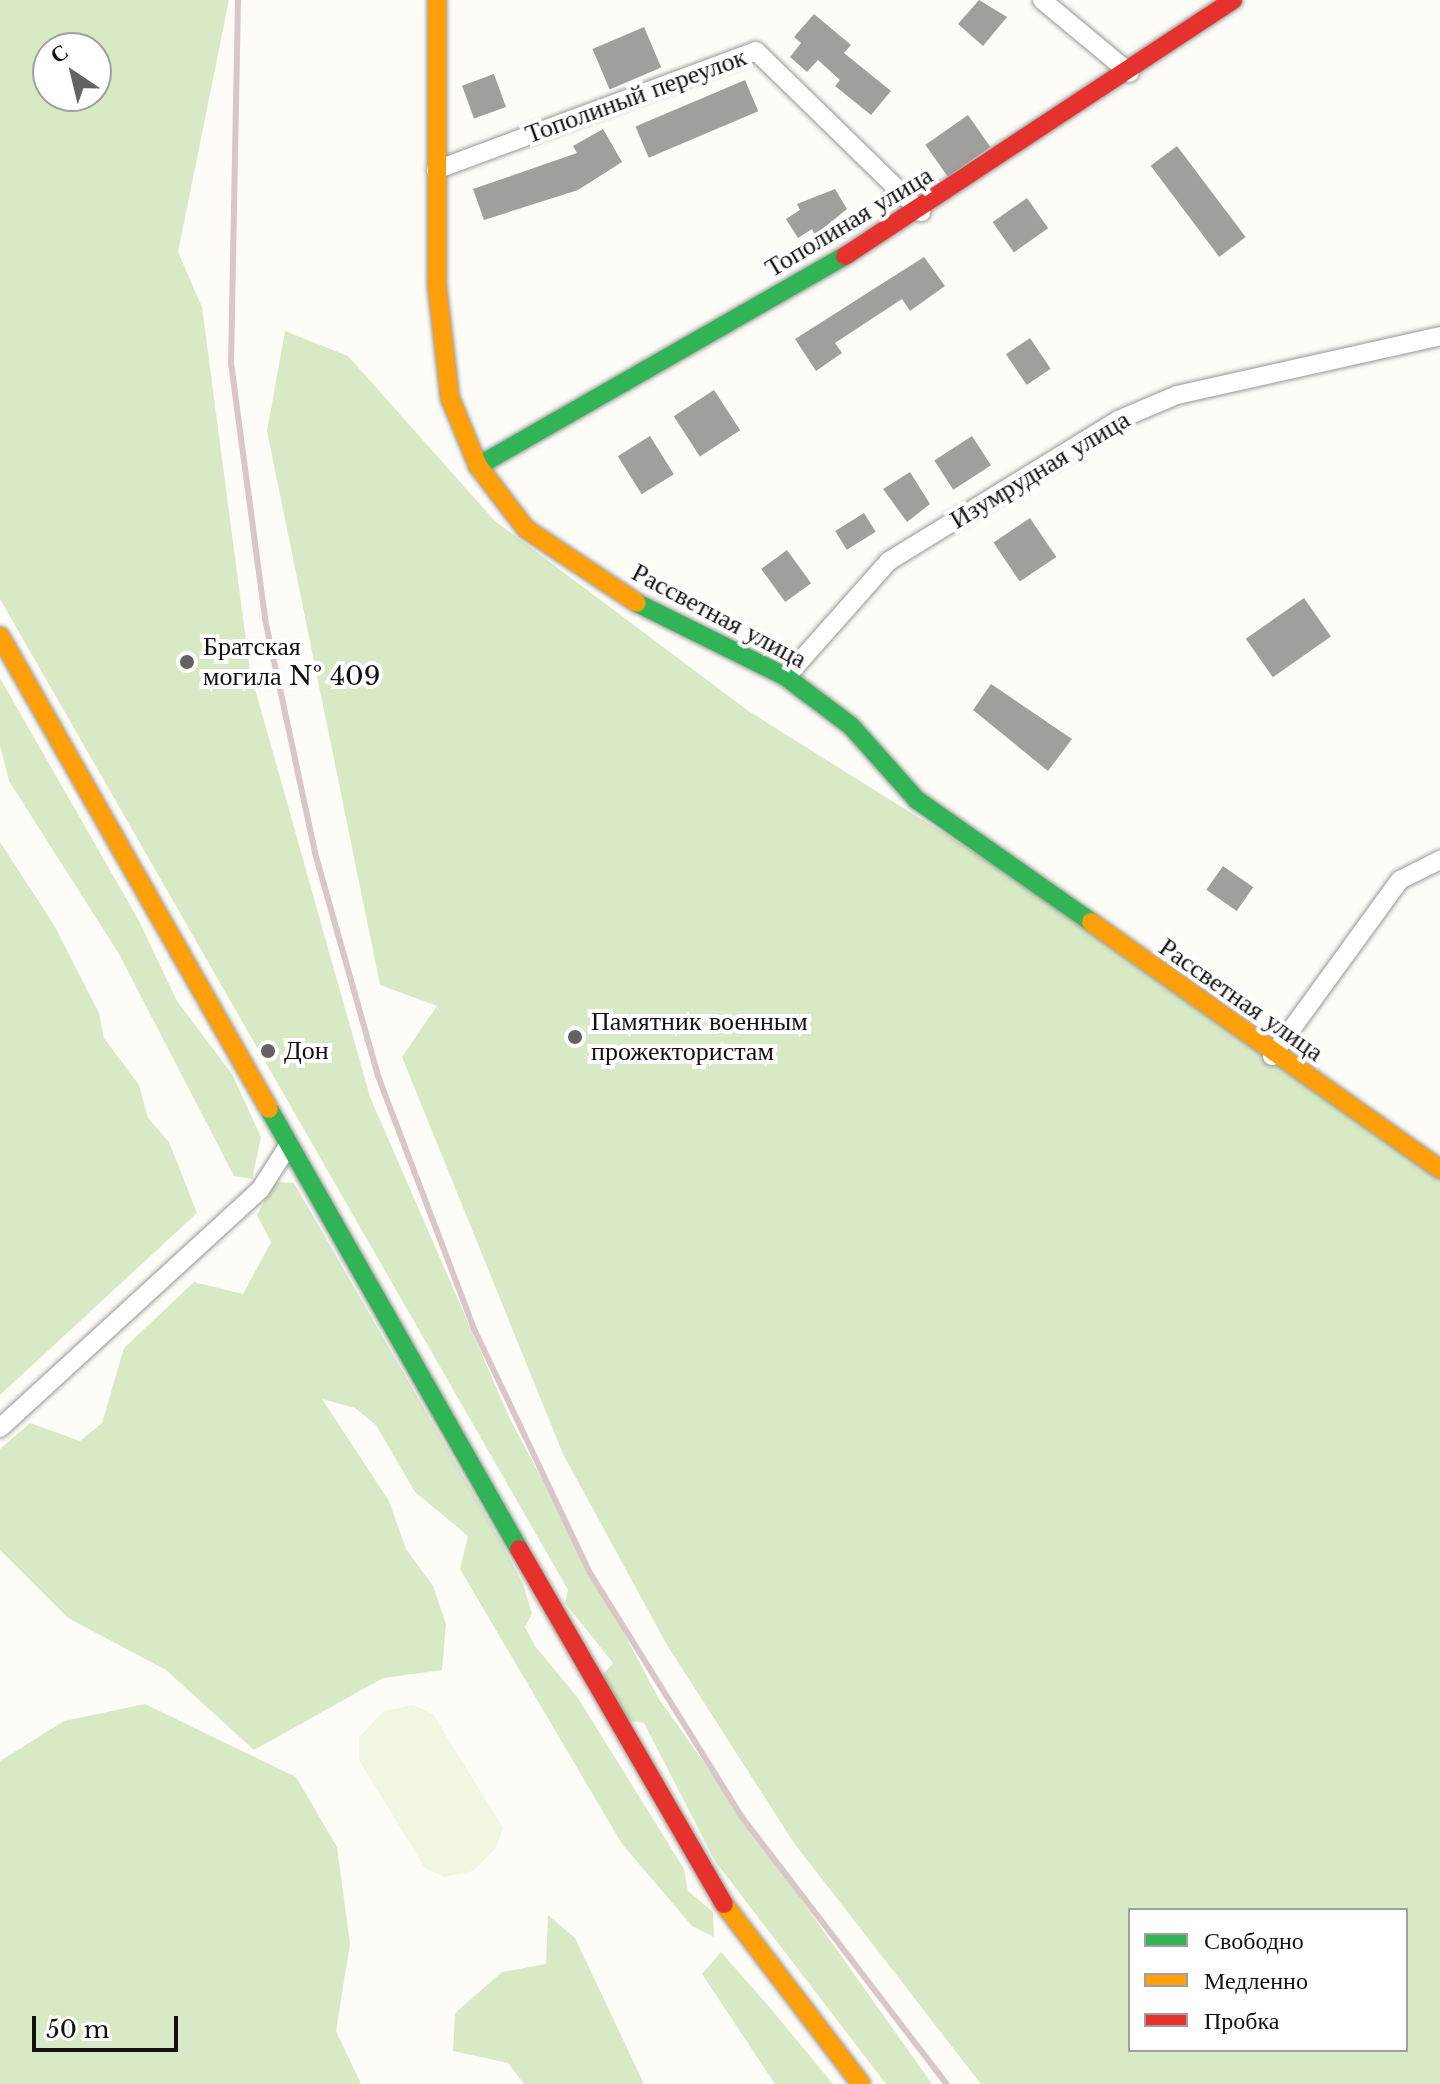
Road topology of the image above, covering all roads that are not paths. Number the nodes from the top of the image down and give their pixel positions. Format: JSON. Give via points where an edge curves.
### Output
{"nodes":[{"id":1,"x":437,"y":0,"type":"edge"},
{"id":2,"x":1042,"y":0,"type":"edge"},
{"id":3,"x":1233,"y":0,"type":"edge"},
{"id":4,"x":1130,"y":73,"type":"junction"},
{"id":5,"x":436,"y":170,"type":"junction"},
{"id":6,"x":921,"y":212,"type":"junction"},
{"id":7,"x":1440,"y":336,"type":"edge"},
{"id":8,"x":478,"y":466,"type":"junction"},
{"id":9,"x":0,"y":636,"type":"edge"},
{"id":10,"x":786,"y":677,"type":"junction"},
{"id":11,"x":1440,"y":860,"type":"edge"},
{"id":12,"x":1272,"y":1056,"type":"junction"},
{"id":13,"x":288,"y":1146,"type":"junction"},
{"id":14,"x":1440,"y":1169,"type":"edge"},
{"id":15,"x":0,"y":1428,"type":"edge"},
{"id":16,"x":861,"y":2084,"type":"edge"}],
"edges":[{"from":1,"to":5,"type":"street","name":"Рассветная улица"},
{"from":2,"to":4,"type":"street"},
{"from":3,"to":4,"type":"street","name":"Тополиная улица"},
{"from":4,"to":6,"type":"street","name":"Тополиная улица"},
{"from":5,"to":6,"type":"street","name":"Тополиный переулок","via":[[756,51]]},
{"from":5,"to":8,"type":"street","name":"Рассветная улица","via":[[450,398]]},
{"from":6,"to":8,"type":"street","name":"Тополиная улица"},
{"from":7,"to":10,"type":"street","name":"Изумрудная улица","via":[[1177,395],[1118,420],[889,561]]},
{"from":8,"to":10,"type":"street","name":"Рассветная улица","via":[[526,529],[564,561]]},
{"from":9,"to":13,"type":"street"},
{"from":10,"to":12,"type":"street","name":"Рассветная улица","via":[[851,726],[917,800]]},
{"from":11,"to":12,"type":"street","via":[[1400,880]]},
{"from":12,"to":14,"type":"street","name":"Рассветная улица"},
{"from":13,"to":15,"type":"street","via":[[260,1190]]},
{"from":13,"to":16,"type":"street","via":[[689,1848],[741,1930]]}]}
